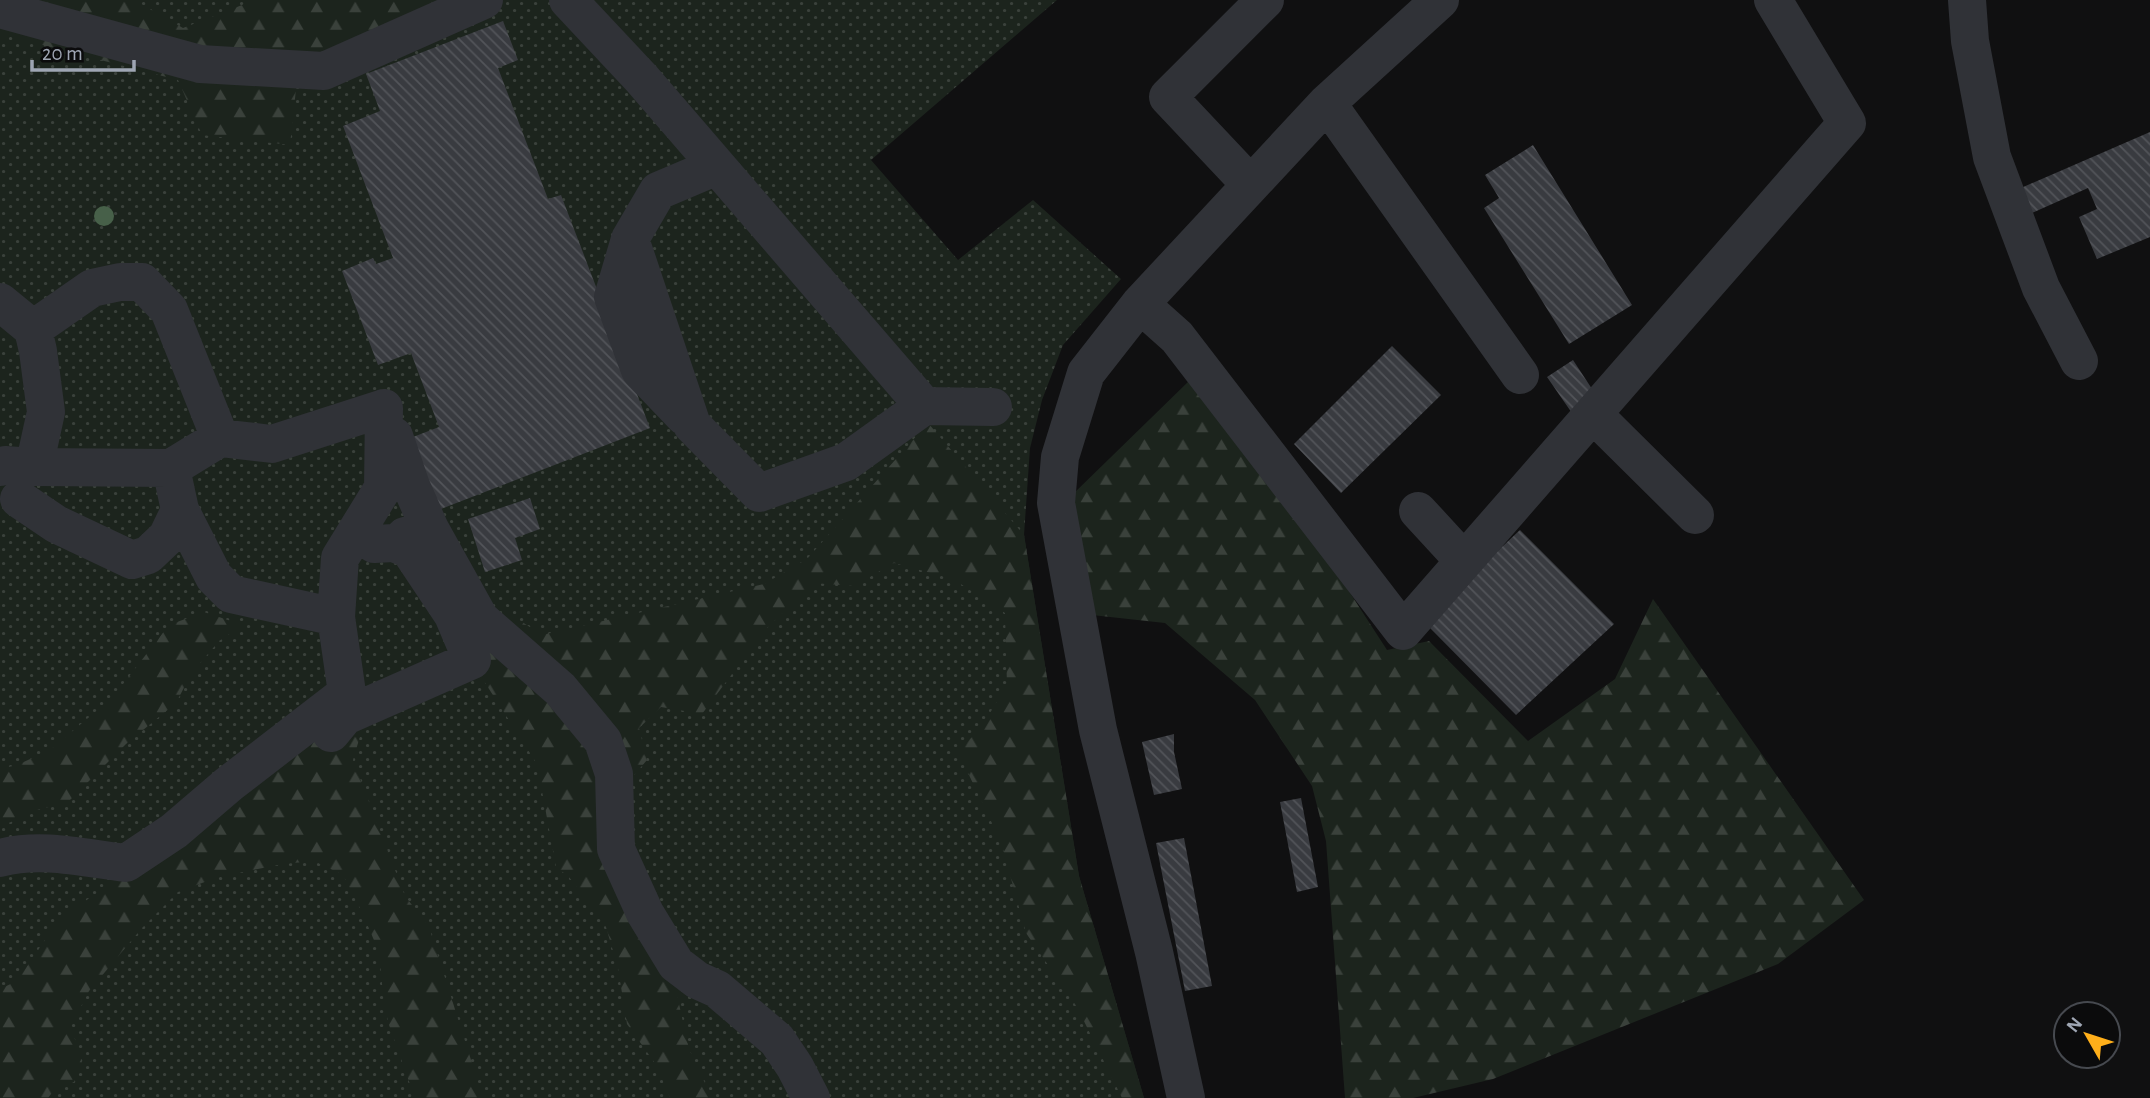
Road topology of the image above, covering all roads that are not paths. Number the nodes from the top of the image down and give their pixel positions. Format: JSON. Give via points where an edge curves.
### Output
{"nodes":[{"id":1,"x":484,"y":0,"type":"edge"},
{"id":2,"x":568,"y":0,"type":"edge"},
{"id":3,"x":1265,"y":0,"type":"edge"},
{"id":4,"x":1440,"y":0,"type":"edge"},
{"id":5,"x":1773,"y":0,"type":"edge"},
{"id":6,"x":1967,"y":0,"type":"edge"},
{"id":7,"x":0,"y":9,"type":"edge"},
{"id":8,"x":1327,"y":103,"type":"junction"},
{"id":9,"x":717,"y":166,"type":"junction"},
{"id":10,"x":1250,"y":184,"type":"junction"},
{"id":11,"x":0,"y":302,"type":"edge"},
{"id":12,"x":1140,"y":304,"type":"junction"},
{"id":13,"x":33,"y":329,"type":"junction"},
{"id":14,"x":2079,"y":361,"type":"dead end"},
{"id":15,"x":1520,"y":374,"type":"dead end"},
{"id":16,"x":924,"y":406,"type":"junction"},
{"id":17,"x":993,"y":407,"type":"dead end"},
{"id":18,"x":384,"y":408,"type":"junction"},
{"id":19,"x":1593,"y":414,"type":"junction"},
{"id":20,"x":220,"y":438,"type":"junction"},
{"id":21,"x":170,"y":468,"type":"junction"},
{"id":22,"x":17,"y":478,"type":"edge"},
{"id":23,"x":180,"y":510,"type":"junction"},
{"id":24,"x":1418,"y":511,"type":"dead end"},
{"id":25,"x":1695,"y":515,"type":"dead end"},
{"id":26,"x":430,"y":529,"type":"junction"},
{"id":27,"x":357,"y":551,"type":"junction"},
{"id":28,"x":1464,"y":561,"type":"junction"},
{"id":29,"x":337,"y":617,"type":"junction"},
{"id":30,"x":341,"y":714,"type":"junction"},
{"id":31,"x":0,"y":858,"type":"edge"},
{"id":32,"x":811,"y":1098,"type":"edge"},
{"id":33,"x":1186,"y":1098,"type":"edge"}],
"edges":[{"from":1,"to":7,"type":"street","via":[[324,71],[200,64]]},
{"from":2,"to":9,"type":"street"},
{"from":3,"to":10,"type":"street","via":[[1168,97]]},
{"from":4,"to":8,"type":"street"},
{"from":5,"to":19,"type":"street","via":[[1847,123]]},
{"from":6,"to":14,"type":"street","via":[[1992,157],[2041,288]]},
{"from":8,"to":10,"type":"street"},
{"from":8,"to":15,"type":"street"},
{"from":9,"to":16,"type":"street"},
{"from":9,"to":16,"type":"street","via":[[658,191],[630,239],[613,297],[640,370],[759,493],[846,462]]},
{"from":10,"to":12,"type":"street"},
{"from":11,"to":13,"type":"street"},
{"from":12,"to":28,"type":"street","via":[[1177,337],[1402,631]]},
{"from":12,"to":33,"type":"street","via":[[1086,373],[1060,457],[1056,503],[1098,730]]},
{"from":13,"to":20,"type":"street","via":[[92,288],[142,282],[169,310]]},
{"from":13,"to":22,"type":"street","via":[[46,412]]},
{"from":16,"to":17,"type":"street"},
{"from":18,"to":20,"type":"street","via":[[272,444]]},
{"from":18,"to":26,"type":"street"},
{"from":18,"to":27,"type":"street","via":[[383,488]]},
{"from":19,"to":25,"type":"street"},
{"from":19,"to":28,"type":"street"},
{"from":20,"to":21,"type":"street"},
{"from":21,"to":22,"type":"street"},
{"from":21,"to":23,"type":"street"},
{"from":22,"to":23,"type":"street","via":[[56,524],[132,560],[148,555],[167,537]]},
{"from":23,"to":29,"type":"street","via":[[214,577],[231,594]]},
{"from":24,"to":28,"type":"street"},
{"from":26,"to":27,"type":"street"},
{"from":26,"to":32,"type":"street","via":[[480,619],[560,689],[603,741],[614,774],[617,849],[645,913],[676,964],[717,989],[777,1040]]},
{"from":27,"to":29,"type":"street"},
{"from":27,"to":30,"type":"street","via":[[394,543],[409,549],[453,615],[472,660]]},
{"from":29,"to":30,"type":"street"},
{"from":30,"to":31,"type":"street","via":[[229,784],[174,831],[126,863],[37,852]]}]}
